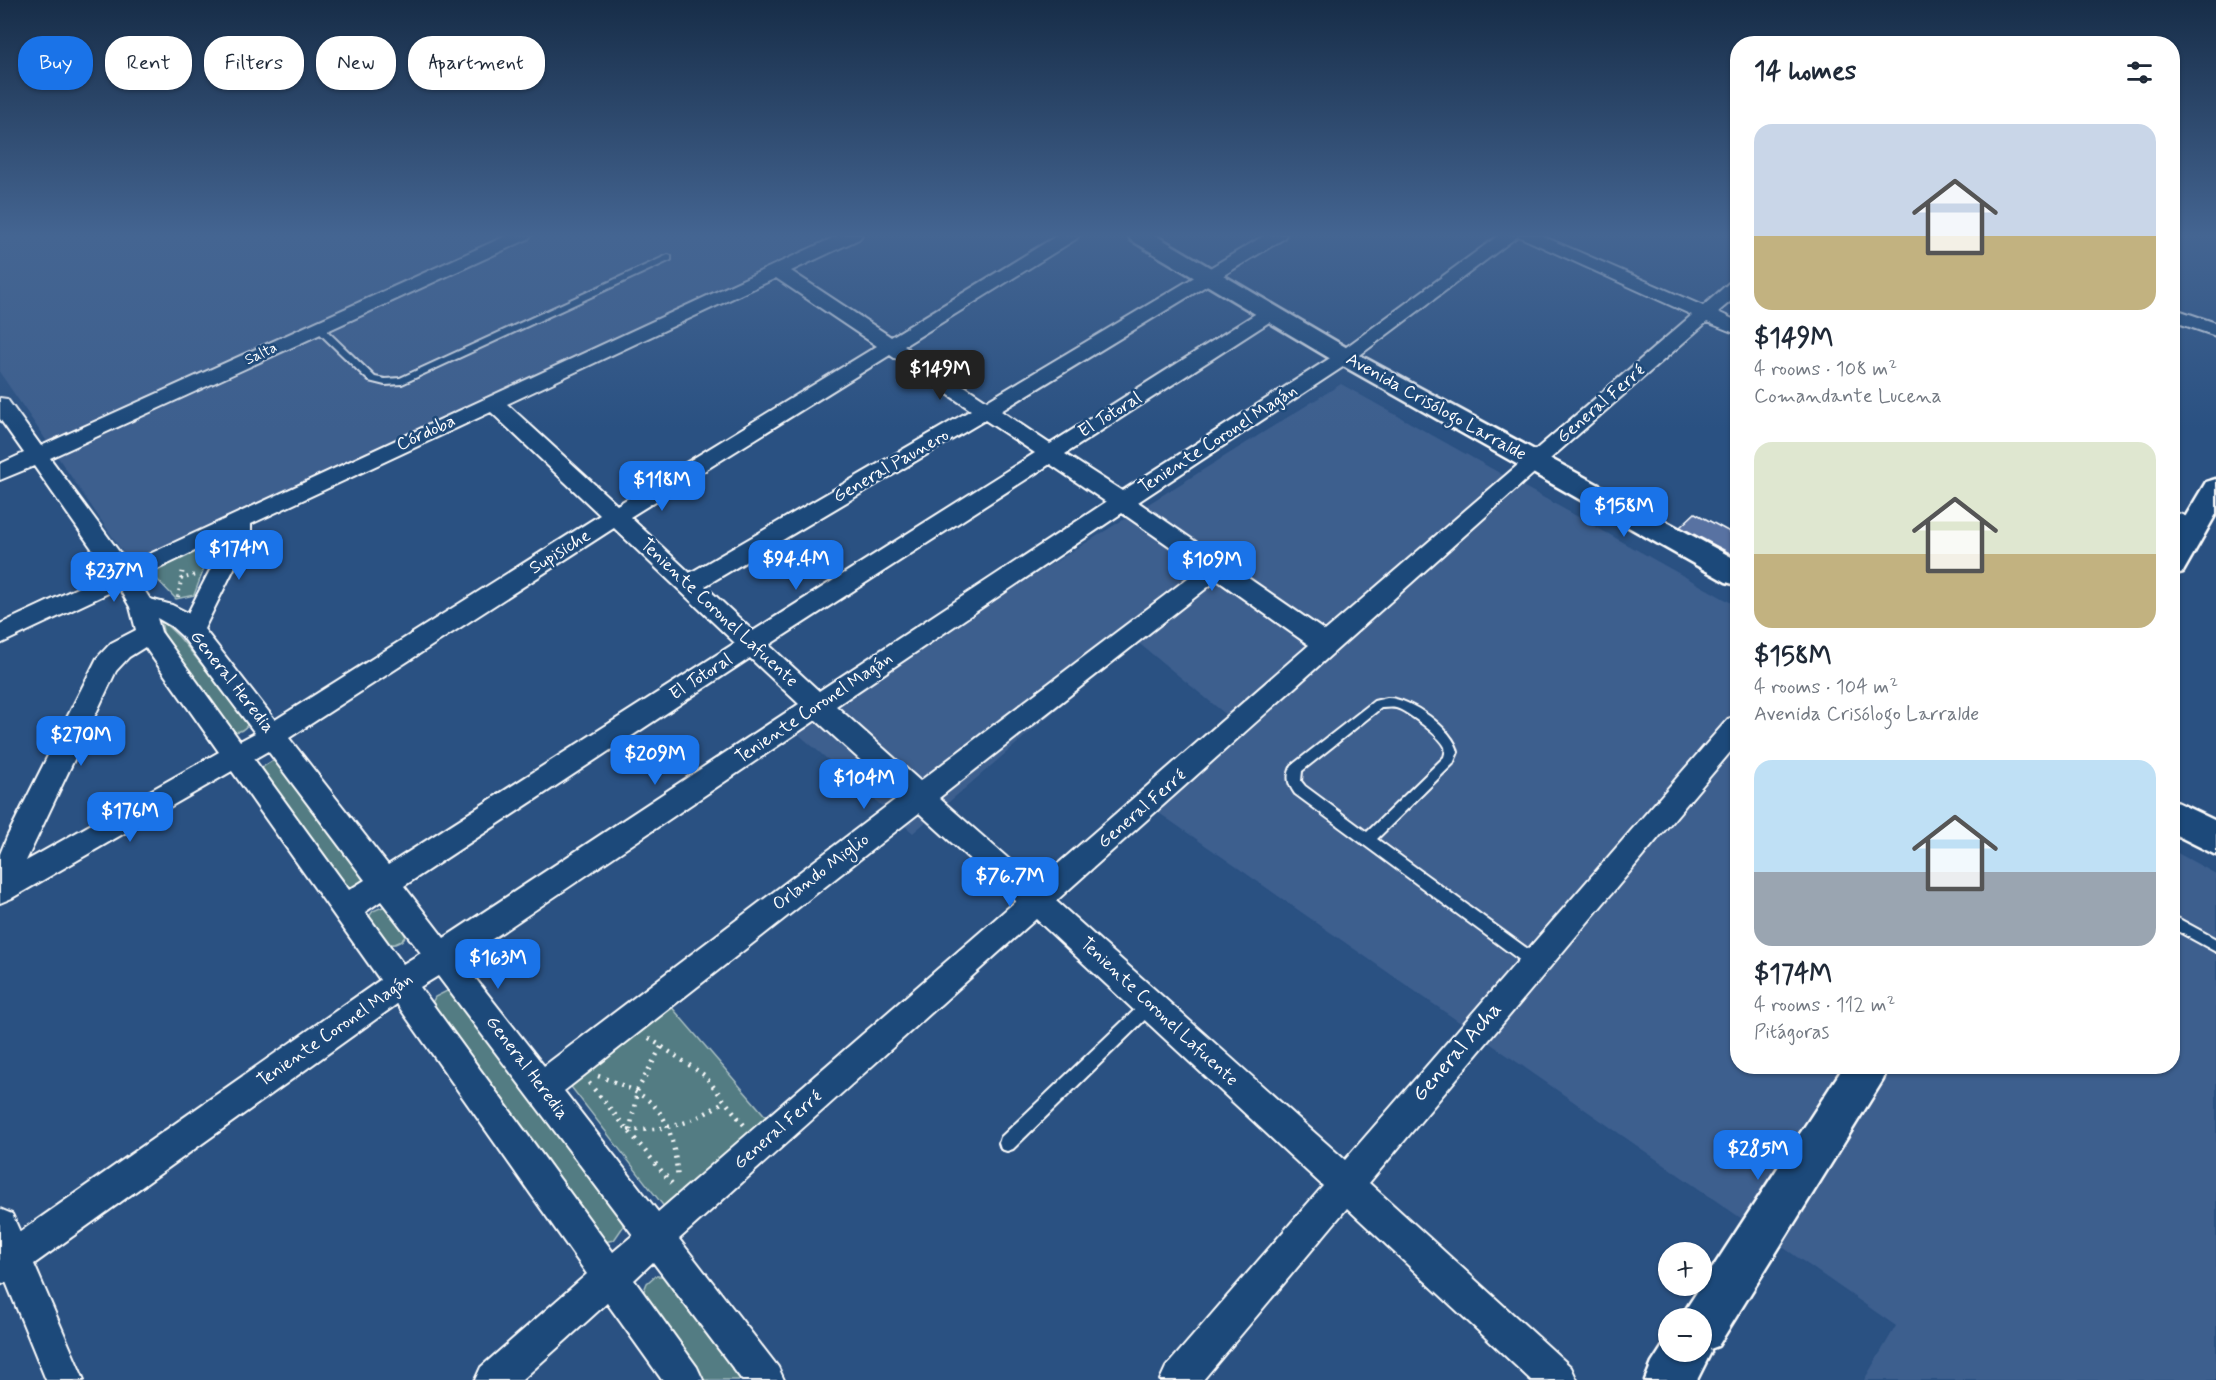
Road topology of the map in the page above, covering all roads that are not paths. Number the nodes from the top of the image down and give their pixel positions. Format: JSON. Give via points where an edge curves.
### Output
{"nodes":[{"id":1,"x":381,"y":299,"type":"edge"},
{"id":2,"x":578,"y":299,"type":"edge"},
{"id":3,"x":714,"y":299,"type":"edge"},
{"id":4,"x":822,"y":299,"type":"edge"},
{"id":5,"x":967,"y":299,"type":"edge"},
{"id":6,"x":1171,"y":299,"type":"edge"},
{"id":7,"x":1247,"y":299,"type":"edge"},
{"id":8,"x":1423,"y":299,"type":"edge"},
{"id":9,"x":1672,"y":299,"type":"edge"},
{"id":10,"x":1722,"y":299,"type":"edge"},
{"id":11,"x":1270,"y":313,"type":"junction"},
{"id":12,"x":1705,"y":314,"type":"junction"},
{"id":13,"x":2180,"y":317,"type":"edge"},
{"id":14,"x":1730,"y":325,"type":"edge"},
{"id":15,"x":319,"y":328,"type":"junction"},
{"id":16,"x":2216,"y":330,"type":"edge"},
{"id":17,"x":893,"y":346,"type":"junction"},
{"id":18,"x":1345,"y":357,"type":"junction"},
{"id":19,"x":493,"y":402,"type":"junction"},
{"id":20,"x":0,"y":404,"type":"edge"},
{"id":21,"x":987,"y":410,"type":"junction"},
{"id":22,"x":1050,"y":453,"type":"junction"},
{"id":23,"x":39,"y":456,"type":"junction"},
{"id":24,"x":1534,"y":461,"type":"junction"},
{"id":25,"x":0,"y":473,"type":"edge"},
{"id":26,"x":2216,"y":489,"type":"edge"},
{"id":27,"x":1122,"y":502,"type":"junction"},
{"id":28,"x":616,"y":516,"type":"junction"},
{"id":29,"x":240,"y":520,"type":"junction"},
{"id":30,"x":2193,"y":529,"type":"edge"},
{"id":31,"x":2180,"y":551,"type":"edge"},
{"id":32,"x":1216,"y":569,"type":"junction"},
{"id":33,"x":1730,"y":570,"type":"edge"},
{"id":34,"x":123,"y":574,"type":"junction"},
{"id":35,"x":690,"y":584,"type":"junction"},
{"id":36,"x":145,"y":621,"type":"junction"},
{"id":37,"x":183,"y":622,"type":"junction"},
{"id":38,"x":0,"y":635,"type":"edge"},
{"id":39,"x":752,"y":644,"type":"junction"},
{"id":40,"x":1327,"y":645,"type":"junction"},
{"id":41,"x":818,"y":706,"type":"junction"},
{"id":42,"x":1730,"y":734,"type":"edge"},
{"id":43,"x":273,"y":735,"type":"junction"},
{"id":44,"x":236,"y":757,"type":"junction"},
{"id":45,"x":920,"y":796,"type":"junction"},
{"id":46,"x":2180,"y":819,"type":"edge"},
{"id":47,"x":2216,"y":839,"type":"edge"},
{"id":48,"x":1368,"y":840,"type":"junction"},
{"id":49,"x":385,"y":882,"type":"junction"},
{"id":50,"x":1,"y":889,"type":"edge"},
{"id":51,"x":1037,"y":901,"type":"junction"},
{"id":52,"x":346,"y":908,"type":"junction"},
{"id":53,"x":2180,"y":926,"type":"edge"},
{"id":54,"x":2216,"y":946,"type":"edge"},
{"id":55,"x":442,"y":955,"type":"junction"},
{"id":56,"x":1534,"y":962,"type":"junction"},
{"id":57,"x":401,"y":983,"type":"junction"},
{"id":58,"x":1151,"y":1004,"type":"junction"},
{"id":59,"x":1863,"y":1074,"type":"edge"},
{"id":60,"x":542,"y":1088,"type":"junction"},
{"id":61,"x":1007,"y":1143,"type":"dead end"},
{"id":62,"x":1345,"y":1184,"type":"junction"},
{"id":63,"x":657,"y":1238,"type":"junction"},
{"id":64,"x":4,"y":1250,"type":"edge"},
{"id":65,"x":612,"y":1277,"type":"junction"},
{"id":66,"x":1712,"y":1312,"type":"edge"},
{"id":67,"x":1681,"y":1362,"type":"edge"},
{"id":68,"x":65,"y":1380,"type":"edge"},
{"id":69,"x":494,"y":1380,"type":"edge"},
{"id":70,"x":684,"y":1380,"type":"edge"},
{"id":71,"x":765,"y":1380,"type":"edge"},
{"id":72,"x":1179,"y":1380,"type":"edge"},
{"id":73,"x":1558,"y":1380,"type":"edge"},
{"id":74,"x":1669,"y":1380,"type":"edge"}],
"edges":[{"from":1,"to":15,"type":"street","name":"Salta"},
{"from":2,"to":15,"type":"lane","via":[[402,381],[372,379]]},
{"from":3,"to":19,"type":"street","name":"Córdoba"},
{"from":4,"to":17,"type":"street"},
{"from":5,"to":17,"type":"street","name":"Supisiche"},
{"from":6,"to":21,"type":"street","name":"General Paunero"},
{"from":7,"to":11,"type":"main road","name":"Avenida Crisólogo Larralde"},
{"from":8,"to":18,"type":"street","name":"Teniente Coronel Magán"},
{"from":9,"to":12,"type":"street"},
{"from":10,"to":12,"type":"street","name":"General Ferré"},
{"from":11,"to":18,"type":"main road","name":"Avenida Crisólogo Larralde"},
{"from":11,"to":22,"type":"street","name":"El Totoral"},
{"from":12,"to":14,"type":"street"},
{"from":12,"to":24,"type":"street","name":"General Ferré"},
{"from":13,"to":16,"type":"street"},
{"from":15,"to":23,"type":"street","name":"Salta"},
{"from":17,"to":21,"type":"street"},
{"from":17,"to":28,"type":"street","name":"Supisiche"},
{"from":18,"to":24,"type":"main road","name":"Avenida Crisólogo Larralde"},
{"from":18,"to":27,"type":"street","name":"Teniente Coronel Magán"},
{"from":19,"to":28,"type":"street","name":"Teniente Coronel Lafuente"},
{"from":19,"to":29,"type":"street","name":"Córdoba"},
{"from":20,"to":23,"type":"street","name":"General Heredia"},
{"from":21,"to":22,"type":"street"},
{"from":21,"to":35,"type":"street","name":"General Paunero"},
{"from":22,"to":27,"type":"street"},
{"from":22,"to":39,"type":"street","name":"El Totoral"},
{"from":23,"to":25,"type":"street","name":"Salta"},
{"from":23,"to":34,"type":"street","name":"General Heredia"},
{"from":24,"to":33,"type":"main road","name":"Avenida Crisólogo Larralde"},
{"from":24,"to":40,"type":"street","name":"General Ferré"},
{"from":26,"to":30,"type":"main road"},
{"from":27,"to":32,"type":"street"},
{"from":27,"to":41,"type":"street","name":"Teniente Coronel Magán"},
{"from":28,"to":35,"type":"street","name":"Teniente Coronel Lafuente"},
{"from":28,"to":43,"type":"street","name":"Supisiche"},
{"from":29,"to":34,"type":"street","name":"Córdoba"},
{"from":29,"to":37,"type":"street","via":[[240,534]]},
{"from":30,"to":31,"type":"main road"},
{"from":32,"to":40,"type":"street"},
{"from":32,"to":45,"type":"street","name":"Orlando Miglio"},
{"from":34,"to":36,"type":"street","name":"General Heredia"},
{"from":34,"to":38,"type":"street","name":"Córdoba"},
{"from":35,"to":39,"type":"street","name":"Teniente Coronel Lafuente"},
{"from":36,"to":37,"type":"street","name":"General Heredia","via":[[163,610]]},
{"from":36,"to":44,"type":"street","name":"General Heredia"},
{"from":36,"to":50,"type":"street","via":[[106,665],[17,846]]},
{"from":37,"to":43,"type":"street","name":"General Heredia"},
{"from":39,"to":41,"type":"street","name":"Teniente Coronel Lafuente"},
{"from":39,"to":49,"type":"street","name":"El Totoral"},
{"from":40,"to":51,"type":"street","name":"General Ferré"},
{"from":41,"to":45,"type":"street","name":"Teniente Coronel Lafuente"},
{"from":41,"to":55,"type":"street","name":"Teniente Coronel Magán"},
{"from":42,"to":56,"type":"street","name":"General Acha"},
{"from":43,"to":44,"type":"street","name":"Supisiche"},
{"from":43,"to":49,"type":"street","name":"General Heredia"},
{"from":44,"to":50,"type":"street"},
{"from":44,"to":52,"type":"street","name":"General Heredia"},
{"from":45,"to":51,"type":"street","name":"Teniente Coronel Lafuente"},
{"from":45,"to":60,"type":"street","name":"Orlando Miglio"},
{"from":46,"to":47,"type":"main road"},
{"from":48,"to":48,"type":"lane","via":[[1300,790],[1294,782],[1296,769],[1378,704],[1391,702],[1400,704],[1443,735],[1452,753]]},
{"from":48,"to":56,"type":"lane"},
{"from":49,"to":52,"type":"street","name":"El Totoral"},
{"from":49,"to":55,"type":"street","name":"General Heredia"},
{"from":51,"to":58,"type":"street","name":"Teniente Coronel Lafuente"},
{"from":51,"to":63,"type":"street","name":"General Ferré","via":[[759,1146],[682,1208]]},
{"from":52,"to":57,"type":"street","name":"General Heredia"},
{"from":53,"to":54,"type":"lane"},
{"from":55,"to":57,"type":"street","name":"Teniente Coronel Magán"},
{"from":55,"to":60,"type":"street","name":"General Heredia"},
{"from":56,"to":62,"type":"street","name":"General Acha"},
{"from":57,"to":64,"type":"street","name":"Teniente Coronel Magán"},
{"from":57,"to":65,"type":"street","name":"General Heredia"},
{"from":58,"to":61,"type":"lane"},
{"from":58,"to":62,"type":"street","name":"Teniente Coronel Lafuente"},
{"from":59,"to":66,"type":"main road"},
{"from":60,"to":63,"type":"street","name":"General Heredia"},
{"from":62,"to":72,"type":"street","name":"General Acha"},
{"from":62,"to":73,"type":"street","name":"Teniente Coronel Lafuente"},
{"from":63,"to":65,"type":"street","name":"General Ferré"},
{"from":63,"to":71,"type":"street","name":"General Heredia"},
{"from":64,"to":68,"type":"street"},
{"from":65,"to":69,"type":"street","name":"General Ferré"},
{"from":65,"to":70,"type":"street","name":"General Heredia"},
{"from":67,"to":74,"type":"main road"}]}
